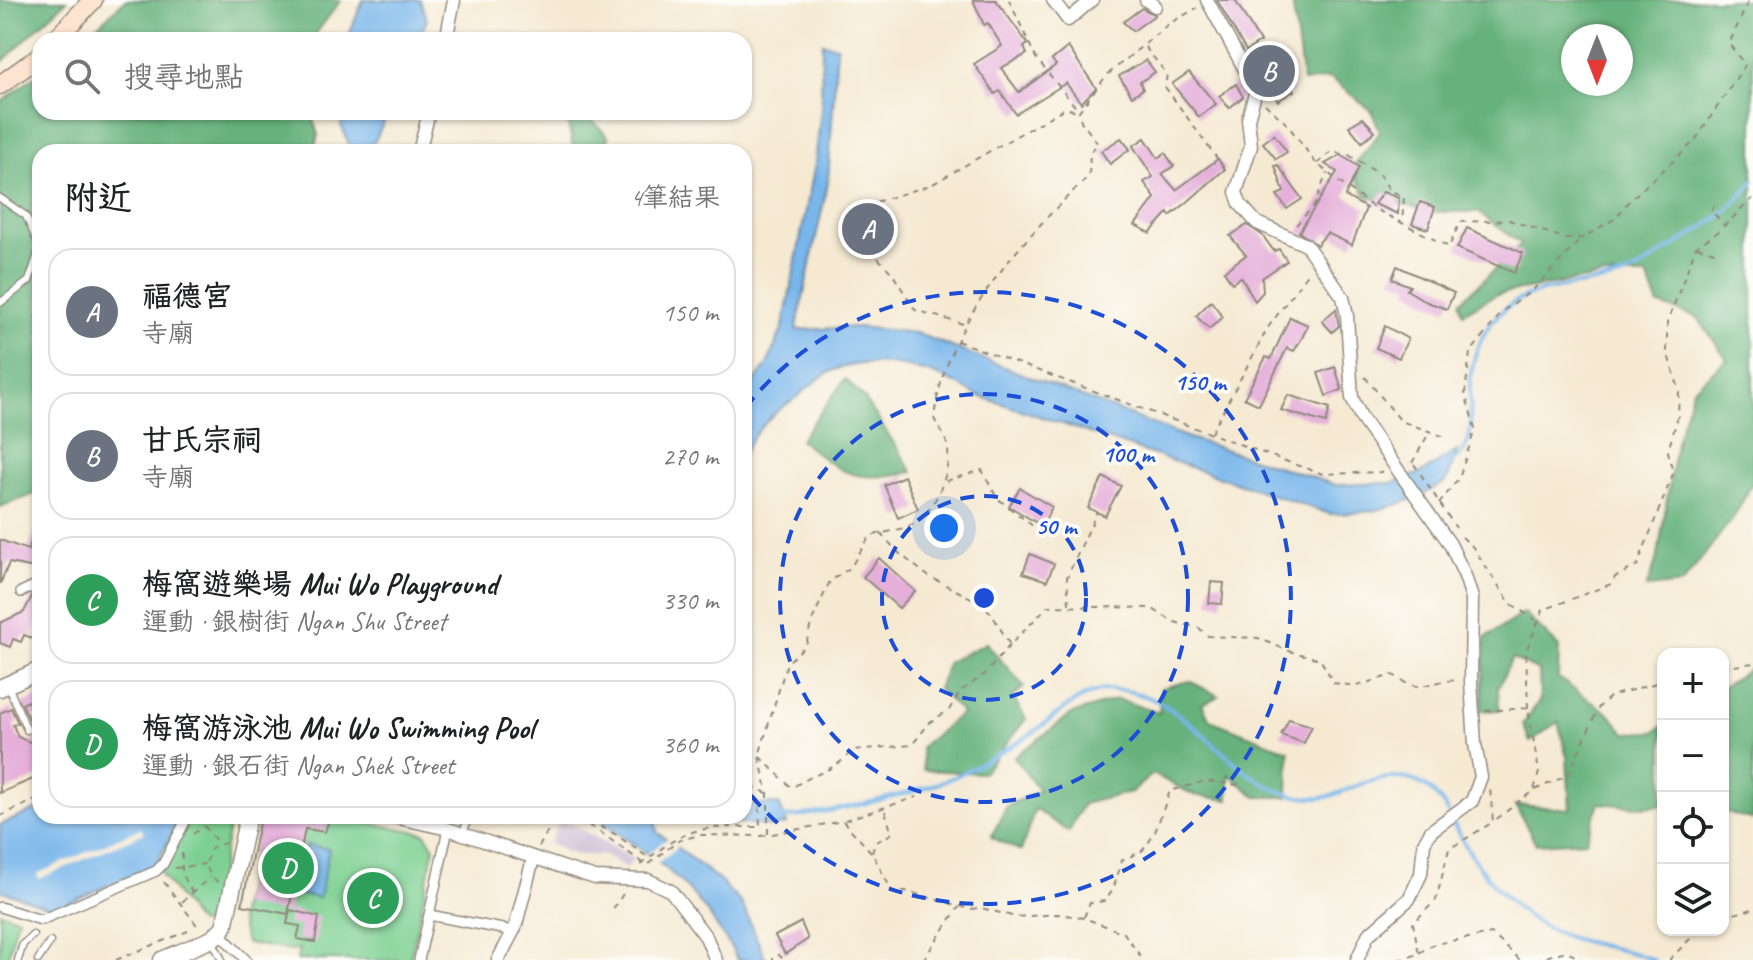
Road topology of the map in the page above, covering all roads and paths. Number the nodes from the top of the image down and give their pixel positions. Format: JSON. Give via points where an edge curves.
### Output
{"nodes":[{"id":1,"x":93,"y":0,"type":"edge"},
{"id":2,"x":454,"y":0,"type":"edge"},
{"id":3,"x":1009,"y":0,"type":"edge"},
{"id":4,"x":1053,"y":0,"type":"edge"},
{"id":5,"x":1092,"y":0,"type":"edge"},
{"id":6,"x":1207,"y":0,"type":"edge"},
{"id":7,"x":1749,"y":0,"type":"edge"},
{"id":8,"x":63,"y":32,"type":"edge"},
{"id":9,"x":448,"y":32,"type":"edge"},
{"id":10,"x":1144,"y":46,"type":"junction"},
{"id":11,"x":32,"y":62,"type":"edge"},
{"id":12,"x":0,"y":85,"type":"edge"},
{"id":13,"x":1256,"y":90,"type":"junction"},
{"id":14,"x":1079,"y":111,"type":"junction"},
{"id":15,"x":427,"y":120,"type":"edge"},
{"id":16,"x":421,"y":144,"type":"edge"},
{"id":17,"x":1317,"y":164,"type":"junction"},
{"id":18,"x":1328,"y":172,"type":"junction"},
{"id":19,"x":1238,"y":185,"type":"junction"},
{"id":20,"x":0,"y":198,"type":"edge"},
{"id":21,"x":1753,"y":198,"type":"edge"},
{"id":22,"x":1715,"y":205,"type":"dead end"},
{"id":23,"x":1402,"y":223,"type":"junction"},
{"id":24,"x":1725,"y":226,"type":"junction"},
{"id":25,"x":32,"y":230,"type":"edge"},
{"id":26,"x":1286,"y":235,"type":"junction"},
{"id":27,"x":1582,"y":238,"type":"junction"},
{"id":28,"x":1696,"y":247,"type":"junction"},
{"id":29,"x":1718,"y":253,"type":"dead end"},
{"id":30,"x":1319,"y":259,"type":"junction"},
{"id":31,"x":32,"y":272,"type":"edge"},
{"id":32,"x":0,"y":303,"type":"edge"},
{"id":33,"x":964,"y":324,"type":"junction"},
{"id":34,"x":957,"y":341,"type":"junction"},
{"id":35,"x":1350,"y":369,"type":"junction"},
{"id":36,"x":1429,"y":433,"type":"junction"},
{"id":37,"x":1211,"y":434,"type":"junction"},
{"id":38,"x":1448,"y":438,"type":"dead end"},
{"id":39,"x":1413,"y":462,"type":"junction"},
{"id":40,"x":1397,"y":470,"type":"junction"},
{"id":41,"x":945,"y":481,"type":"junction"},
{"id":42,"x":1439,"y":504,"type":"junction"},
{"id":43,"x":1097,"y":512,"type":"dead end"},
{"id":44,"x":1034,"y":527,"type":"dead end"},
{"id":45,"x":880,"y":533,"type":"junction"},
{"id":46,"x":32,"y":587,"type":"edge"},
{"id":47,"x":21,"y":592,"type":"dead end"},
{"id":48,"x":1069,"y":605,"type":"junction"},
{"id":49,"x":1536,"y":621,"type":"junction"},
{"id":50,"x":1010,"y":645,"type":"junction"},
{"id":51,"x":1753,"y":663,"type":"edge"},
{"id":52,"x":1729,"y":667,"type":"edge"},
{"id":53,"x":32,"y":674,"type":"edge"},
{"id":54,"x":1471,"y":682,"type":"junction"},
{"id":55,"x":1657,"y":683,"type":"edge"},
{"id":56,"x":4,"y":686,"type":"edge"},
{"id":57,"x":1472,"y":697,"type":"junction"},
{"id":58,"x":1528,"y":708,"type":"junction"},
{"id":59,"x":27,"y":730,"type":"dead end"},
{"id":60,"x":759,"y":756,"type":"junction"},
{"id":61,"x":1481,"y":777,"type":"junction"},
{"id":62,"x":1238,"y":785,"type":"dead end"},
{"id":63,"x":752,"y":787,"type":"edge"},
{"id":64,"x":1534,"y":790,"type":"junction"},
{"id":65,"x":768,"y":793,"type":"junction"},
{"id":66,"x":752,"y":795,"type":"edge"},
{"id":67,"x":917,"y":797,"type":"dead end"},
{"id":68,"x":759,"y":799,"type":"junction"},
{"id":69,"x":32,"y":802,"type":"edge"},
{"id":70,"x":885,"y":809,"type":"junction"},
{"id":71,"x":0,"y":816,"type":"edge"},
{"id":72,"x":843,"y":821,"type":"junction"},
{"id":73,"x":1493,"y":822,"type":"junction"},
{"id":74,"x":184,"y":824,"type":"edge"},
{"id":75,"x":246,"y":824,"type":"edge"},
{"id":76,"x":426,"y":824,"type":"edge"},
{"id":77,"x":466,"y":824,"type":"edge"},
{"id":78,"x":552,"y":824,"type":"edge"},
{"id":79,"x":585,"y":824,"type":"edge"},
{"id":80,"x":590,"y":824,"type":"edge"},
{"id":81,"x":204,"y":826,"type":"joint"},
{"id":82,"x":448,"y":829,"type":"junction"},
{"id":83,"x":462,"y":834,"type":"junction"},
{"id":84,"x":768,"y":834,"type":"junction"},
{"id":85,"x":191,"y":836,"type":"dead end"},
{"id":86,"x":676,"y":839,"type":"junction"},
{"id":87,"x":231,"y":842,"type":"dead end"},
{"id":88,"x":218,"y":844,"type":"junction"},
{"id":89,"x":183,"y":850,"type":"dead end"},
{"id":90,"x":872,"y":853,"type":"junction"},
{"id":91,"x":533,"y":859,"type":"junction"},
{"id":92,"x":206,"y":864,"type":"junction"},
{"id":93,"x":646,"y":864,"type":"junction"},
{"id":94,"x":181,"y":867,"type":"junction"},
{"id":95,"x":157,"y":870,"type":"junction"},
{"id":96,"x":211,"y":877,"type":"junction"},
{"id":97,"x":223,"y":884,"type":"dead end"},
{"id":98,"x":192,"y":892,"type":"junction"},
{"id":99,"x":180,"y":903,"type":"junction"},
{"id":100,"x":960,"y":906,"type":"junction"},
{"id":101,"x":0,"y":907,"type":"edge"},
{"id":102,"x":1753,"y":909,"type":"edge"},
{"id":103,"x":429,"y":915,"type":"junction"},
{"id":104,"x":1729,"y":915,"type":"edge"},
{"id":105,"x":1084,"y":918,"type":"junction"},
{"id":106,"x":513,"y":931,"type":"junction"},
{"id":107,"x":210,"y":932,"type":"junction"},
{"id":108,"x":33,"y":935,"type":"dead end"},
{"id":109,"x":1693,"y":936,"type":"edge"},
{"id":110,"x":50,"y":942,"type":"dead end"},
{"id":111,"x":778,"y":954,"type":"dead end"},
{"id":112,"x":1419,"y":954,"type":"junction"},
{"id":113,"x":18,"y":960,"type":"edge"},
{"id":114,"x":38,"y":960,"type":"edge"},
{"id":115,"x":116,"y":960,"type":"edge"},
{"id":116,"x":162,"y":960,"type":"edge"},
{"id":117,"x":222,"y":960,"type":"edge"},
{"id":118,"x":246,"y":960,"type":"edge"},
{"id":119,"x":419,"y":960,"type":"edge"},
{"id":120,"x":498,"y":960,"type":"edge"},
{"id":121,"x":716,"y":960,"type":"edge"},
{"id":122,"x":784,"y":960,"type":"edge"},
{"id":123,"x":923,"y":960,"type":"edge"},
{"id":124,"x":1143,"y":960,"type":"edge"},
{"id":125,"x":1357,"y":960,"type":"edge"},
{"id":126,"x":1398,"y":960,"type":"edge"},
{"id":127,"x":1520,"y":960,"type":"edge"},
{"id":128,"x":1535,"y":960,"type":"edge"},
{"id":129,"x":1582,"y":960,"type":"edge"},
{"id":130,"x":1669,"y":960,"type":"edge"}],
"edges":[{"from":1,"to":8,"type":"main road"},
{"from":2,"to":9,"type":"street"},
{"from":3,"to":14,"type":"path","via":[[1036,58]]},
{"from":4,"to":5,"type":"street","via":[[1068,20]]},
{"from":6,"to":10,"type":"path"},
{"from":6,"to":13,"type":"street"},
{"from":7,"to":27,"type":"path","via":[[1729,44],[1745,65],[1694,142],[1616,218]]},
{"from":10,"to":14,"type":"path","via":[[1097,84]]},
{"from":10,"to":19,"type":"path","via":[[1167,74],[1165,87]]},
{"from":11,"to":12,"type":"main road"},
{"from":13,"to":17,"type":"path"},
{"from":13,"to":19,"type":"street","via":[[1248,119],[1251,146]]},
{"from":14,"to":33,"type":"path","via":[[1098,144],[1090,152],[1089,176],[1021,242]]},
{"from":14,"to":33,"type":"path","via":[[1065,108],[931,185],[859,207],[857,236],[892,273],[915,310]]},
{"from":15,"to":16,"type":"street"},
{"from":17,"to":18,"type":"path"},
{"from":17,"to":23,"type":"path","via":[[1331,152],[1340,152],[1379,174],[1404,198]]},
{"from":18,"to":23,"type":"path"},
{"from":18,"to":26,"type":"path","via":[[1314,206]]},
{"from":19,"to":26,"type":"street","via":[[1240,204],[1249,217]]},
{"from":20,"to":25,"type":"lane","via":[[26,216]]},
{"from":21,"to":24,"type":"path"},
{"from":22,"to":24,"type":"path","via":[[1711,210]]},
{"from":23,"to":27,"type":"path","via":[[1449,247],[1460,222],[1509,220],[1567,239]]},
{"from":24,"to":28,"type":"path"},
{"from":26,"to":30,"type":"street"},
{"from":27,"to":42,"type":"path","via":[[1533,290],[1504,310],[1470,353],[1465,393],[1475,429],[1459,478]]},
{"from":28,"to":29,"type":"path"},
{"from":28,"to":49,"type":"path","via":[[1667,328],[1667,352],[1679,389],[1668,451],[1673,479],[1637,566],[1611,584],[1543,610]]},
{"from":30,"to":35,"type":"street","via":[[1343,297]]},
{"from":30,"to":37,"type":"path","via":[[1269,326]]},
{"from":31,"to":32,"type":"lane","via":[[29,281]]},
{"from":33,"to":34,"type":"path"},
{"from":34,"to":37,"type":"path"},
{"from":34,"to":41,"type":"path","via":[[934,418],[947,442]]},
{"from":35,"to":36,"type":"path","via":[[1364,376],[1401,421]]},
{"from":35,"to":40,"type":"street","via":[[1352,398]]},
{"from":36,"to":38,"type":"path"},
{"from":36,"to":39,"type":"path"},
{"from":37,"to":40,"type":"path","via":[[1323,474]]},
{"from":39,"to":40,"type":"path"},
{"from":39,"to":42,"type":"path"},
{"from":40,"to":54,"type":"street","via":[[1450,544],[1472,598]]},
{"from":41,"to":44,"type":"path","via":[[982,470],[997,498]]},
{"from":41,"to":45,"type":"path","via":[[915,524]]},
{"from":42,"to":49,"type":"path","via":[[1510,603]]},
{"from":43,"to":48,"type":"path","via":[[1067,577]]},
{"from":45,"to":50,"type":"path","via":[[928,576],[979,602]]},
{"from":45,"to":60,"type":"path","via":[[870,536],[850,568],[830,581],[806,645],[787,663]]},
{"from":46,"to":47,"type":"street"},
{"from":48,"to":50,"type":"path","via":[[1048,606]]},
{"from":48,"to":54,"type":"path","via":[[1151,608],[1208,636],[1258,638],[1320,659],[1334,683],[1357,686],[1392,675],[1406,685],[1447,679]]},
{"from":49,"to":58,"type":"path","via":[[1526,651]]},
{"from":50,"to":60,"type":"path","via":[[912,745],[852,750],[842,764],[792,788]]},
{"from":51,"to":52,"type":"path"},
{"from":53,"to":56,"type":"street"},
{"from":54,"to":57,"type":"street"},
{"from":55,"to":64,"type":"path","via":[[1611,696],[1599,707],[1568,775]]},
{"from":56,"to":59,"type":"lane"},
{"from":57,"to":58,"type":"path","via":[[1487,713]]},
{"from":57,"to":61,"type":"street"},
{"from":58,"to":64,"type":"path","via":[[1539,772]]},
{"from":60,"to":65,"type":"path"},
{"from":61,"to":73,"type":"path","via":[[1492,791]]},
{"from":61,"to":125,"type":"street","via":[[1472,801],[1431,831],[1409,899],[1368,935]]},
{"from":62,"to":105,"type":"path","via":[[1205,781],[1170,791],[1155,832],[1141,852],[1122,860],[1113,890],[1105,901],[1090,903]]},
{"from":63,"to":65,"type":"path"},
{"from":64,"to":73,"type":"path"},
{"from":65,"to":68,"type":"path"},
{"from":65,"to":84,"type":"path"},
{"from":66,"to":68,"type":"path"},
{"from":67,"to":70,"type":"path","via":[[884,805]]},
{"from":68,"to":86,"type":"path","via":[[760,827],[695,829]]},
{"from":69,"to":71,"type":"path"},
{"from":70,"to":72,"type":"path"},
{"from":70,"to":90,"type":"path","via":[[894,831],[875,843]]},
{"from":72,"to":84,"type":"path"},
{"from":72,"to":90,"type":"path"},
{"from":73,"to":112,"type":"path","via":[[1449,849],[1436,900],[1413,923]]},
{"from":74,"to":95,"type":"street"},
{"from":75,"to":107,"type":"street","via":[[228,917]]},
{"from":76,"to":82,"type":"street"},
{"from":77,"to":83,"type":"lane"},
{"from":78,"to":91,"type":"path"},
{"from":79,"to":93,"type":"path"},
{"from":80,"to":93,"type":"path"},
{"from":81,"to":85,"type":"path"},
{"from":81,"to":88,"type":"path"},
{"from":82,"to":83,"type":"street"},
{"from":82,"to":103,"type":"street"},
{"from":83,"to":91,"type":"street"},
{"from":84,"to":86,"type":"path"},
{"from":86,"to":93,"type":"path"},
{"from":87,"to":88,"type":"path"},
{"from":88,"to":92,"type":"path"},
{"from":89,"to":94,"type":"path"},
{"from":90,"to":100,"type":"path","via":[[892,891]]},
{"from":91,"to":93,"type":"street","via":[[622,881]]},
{"from":91,"to":106,"type":"street"},
{"from":92,"to":94,"type":"path"},
{"from":92,"to":96,"type":"path"},
{"from":93,"to":121,"type":"street","via":[[706,937]]},
{"from":94,"to":95,"type":"path"},
{"from":94,"to":98,"type":"path"},
{"from":95,"to":99,"type":"path"},
{"from":95,"to":101,"type":"street","via":[[41,920]]},
{"from":96,"to":97,"type":"path"},
{"from":96,"to":98,"type":"path"},
{"from":98,"to":99,"type":"path"},
{"from":99,"to":107,"type":"path"},
{"from":100,"to":105,"type":"path","via":[[1016,917]]},
{"from":100,"to":123,"type":"path"},
{"from":102,"to":104,"type":"path"},
{"from":103,"to":106,"type":"street"},
{"from":103,"to":119,"type":"street"},
{"from":105,"to":124,"type":"path","via":[[1124,933]]},
{"from":106,"to":120,"type":"street"},
{"from":107,"to":115,"type":"path","via":[[183,931]]},
{"from":107,"to":116,"type":"street"},
{"from":107,"to":117,"type":"lane"},
{"from":107,"to":118,"type":"street"},
{"from":108,"to":113,"type":"lane"},
{"from":109,"to":130,"type":"path"},
{"from":110,"to":114,"type":"lane"},
{"from":111,"to":122,"type":"path"},
{"from":112,"to":126,"type":"path"},
{"from":112,"to":127,"type":"path","via":[[1434,944],[1492,934]]},
{"from":128,"to":129,"type":"path","via":[[1566,951]]}]}
